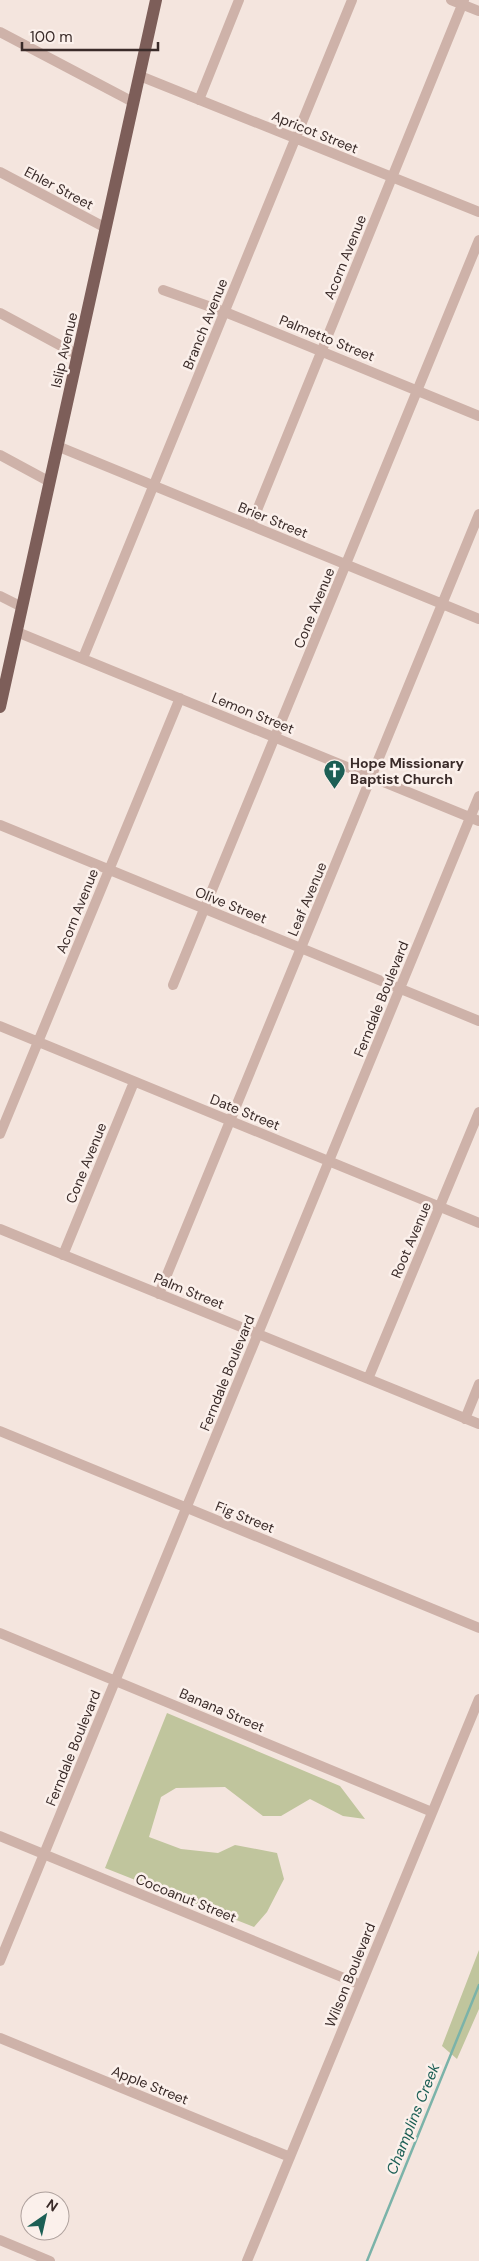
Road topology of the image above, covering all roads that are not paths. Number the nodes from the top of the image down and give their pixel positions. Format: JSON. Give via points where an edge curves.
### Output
{"nodes":[{"id":1,"x":156,"y":0,"type":"edge"},
{"id":2,"x":239,"y":0,"type":"edge"},
{"id":3,"x":352,"y":0,"type":"edge"},
{"id":4,"x":451,"y":0,"type":"edge"},
{"id":5,"x":463,"y":2,"type":"edge"},
{"id":6,"x":479,"y":11,"type":"edge"},
{"id":7,"x":0,"y":32,"type":"edge"},
{"id":8,"x":140,"y":76,"type":"junction"},
{"id":9,"x":199,"y":100,"type":"junction"},
{"id":10,"x":133,"y":102,"type":"junction"},
{"id":11,"x":295,"y":138,"type":"junction"},
{"id":12,"x":0,"y":172,"type":"edge"},
{"id":13,"x":392,"y":178,"type":"junction"},
{"id":14,"x":479,"y":212,"type":"edge"},
{"id":15,"x":106,"y":228,"type":"junction"},
{"id":16,"x":479,"y":240,"type":"edge"},
{"id":17,"x":163,"y":290,"type":"dead end"},
{"id":18,"x":225,"y":312,"type":"junction"},
{"id":19,"x":0,"y":313,"type":"edge"},
{"id":20,"x":321,"y":351,"type":"junction"},
{"id":21,"x":78,"y":355,"type":"junction"},
{"id":22,"x":417,"y":390,"type":"junction"},
{"id":23,"x":479,"y":416,"type":"edge"},
{"id":24,"x":57,"y":446,"type":"junction"},
{"id":25,"x":0,"y":455,"type":"edge"},
{"id":26,"x":50,"y":482,"type":"junction"},
{"id":27,"x":154,"y":486,"type":"junction"},
{"id":28,"x":479,"y":514,"type":"edge"},
{"id":29,"x":251,"y":525,"type":"junction"},
{"id":30,"x":346,"y":564,"type":"junction"},
{"id":31,"x":0,"y":596,"type":"edge"},
{"id":32,"x":443,"y":604,"type":"junction"},
{"id":33,"x":22,"y":608,"type":"junction"},
{"id":34,"x":479,"y":619,"type":"edge"},
{"id":35,"x":16,"y":632,"type":"junction"},
{"id":36,"x":83,"y":658,"type":"junction"},
{"id":37,"x":180,"y":698,"type":"junction"},
{"id":38,"x":0,"y":707,"type":"edge"},
{"id":39,"x":276,"y":737,"type":"junction"},
{"id":40,"x":373,"y":777,"type":"junction"},
{"id":41,"x":479,"y":796,"type":"edge"},
{"id":42,"x":475,"y":819,"type":"edge"},
{"id":43,"x":0,"y":825,"type":"edge"},
{"id":44,"x":109,"y":870,"type":"junction"},
{"id":45,"x":205,"y":909,"type":"junction"},
{"id":46,"x":302,"y":948,"type":"junction"},
{"id":47,"x":173,"y":985,"type":"dead end"},
{"id":48,"x":399,"y":989,"type":"junction"},
{"id":49,"x":479,"y":1021,"type":"edge"},
{"id":50,"x":0,"y":1026,"type":"edge"},
{"id":51,"x":38,"y":1042,"type":"junction"},
{"id":52,"x":134,"y":1082,"type":"junction"},
{"id":53,"x":479,"y":1112,"type":"edge"},
{"id":54,"x":231,"y":1121,"type":"junction"},
{"id":55,"x":0,"y":1134,"type":"edge"},
{"id":56,"x":329,"y":1161,"type":"junction"},
{"id":57,"x":440,"y":1207,"type":"junction"},
{"id":58,"x":479,"y":1223,"type":"edge"},
{"id":59,"x":0,"y":1229,"type":"edge"},
{"id":60,"x":63,"y":1255,"type":"junction"},
{"id":61,"x":159,"y":1294,"type":"junction"},
{"id":62,"x":258,"y":1334,"type":"junction"},
{"id":63,"x":368,"y":1379,"type":"junction"},
{"id":64,"x":479,"y":1384,"type":"edge"},
{"id":65,"x":465,"y":1418,"type":"junction"},
{"id":66,"x":479,"y":1424,"type":"edge"},
{"id":67,"x":0,"y":1431,"type":"edge"},
{"id":68,"x":186,"y":1508,"type":"junction"},
{"id":69,"x":479,"y":1628,"type":"edge"},
{"id":70,"x":0,"y":1633,"type":"edge"},
{"id":71,"x":116,"y":1680,"type":"junction"},
{"id":72,"x":479,"y":1699,"type":"edge"},
{"id":73,"x":432,"y":1812,"type":"junction"},
{"id":74,"x":0,"y":1836,"type":"edge"},
{"id":75,"x":44,"y":1854,"type":"junction"},
{"id":76,"x":0,"y":1961,"type":"edge"},
{"id":77,"x":361,"y":1984,"type":"junction"},
{"id":78,"x":0,"y":2038,"type":"edge"},
{"id":79,"x":290,"y":2157,"type":"junction"},
{"id":80,"x":0,"y":2240,"type":"edge"},
{"id":81,"x":50,"y":2261,"type":"edge"},
{"id":82,"x":247,"y":2261,"type":"edge"}],
"edges":[{"from":1,"to":8,"type":"main road","name":"Islip Avenue"},
{"from":2,"to":9,"type":"street"},
{"from":3,"to":11,"type":"street","name":"Branch Avenue"},
{"from":4,"to":5,"type":"street"},
{"from":5,"to":6,"type":"street"},
{"from":5,"to":13,"type":"street","name":"Acorn Avenue"},
{"from":7,"to":10,"type":"street"},
{"from":8,"to":9,"type":"street","name":"Apricot Street"},
{"from":8,"to":10,"type":"main road","name":"Islip Avenue"},
{"from":9,"to":11,"type":"street","name":"Apricot Street"},
{"from":10,"to":15,"type":"main road","name":"Islip Avenue"},
{"from":11,"to":13,"type":"street","name":"Apricot Street"},
{"from":11,"to":18,"type":"street","name":"Branch Avenue"},
{"from":12,"to":15,"type":"street","name":"Ehler Street"},
{"from":13,"to":14,"type":"street","name":"Apricot Street"},
{"from":13,"to":20,"type":"street","name":"Acorn Avenue"},
{"from":15,"to":21,"type":"main road","name":"Islip Avenue"},
{"from":16,"to":22,"type":"street","name":"Cone Avenue"},
{"from":17,"to":18,"type":"street","name":"Palmetto Street"},
{"from":18,"to":20,"type":"street","name":"Palmetto Street"},
{"from":18,"to":27,"type":"street","name":"Branch Avenue"},
{"from":19,"to":21,"type":"street"},
{"from":20,"to":22,"type":"street","name":"Palmetto Street"},
{"from":20,"to":29,"type":"street","name":"Acorn Avenue"},
{"from":21,"to":24,"type":"main road","name":"Islip Avenue"},
{"from":22,"to":23,"type":"street","name":"Palmetto Street"},
{"from":22,"to":30,"type":"street","name":"Cone Avenue"},
{"from":24,"to":26,"type":"main road","name":"Islip Avenue"},
{"from":24,"to":27,"type":"street","name":"Brier Street"},
{"from":25,"to":26,"type":"street"},
{"from":26,"to":33,"type":"main road","name":"Islip Avenue"},
{"from":27,"to":29,"type":"street","name":"Brier Street"},
{"from":27,"to":36,"type":"street","name":"Branch Avenue"},
{"from":28,"to":32,"type":"street","name":"Leaf Avenue"},
{"from":29,"to":30,"type":"street","name":"Brier Street"},
{"from":30,"to":32,"type":"street","name":"Brier Street"},
{"from":30,"to":39,"type":"street","name":"Cone Avenue"},
{"from":31,"to":33,"type":"street"},
{"from":32,"to":34,"type":"street","name":"Brier Street"},
{"from":32,"to":40,"type":"street","name":"Leaf Avenue"},
{"from":33,"to":35,"type":"main road","name":"Islip Avenue"},
{"from":35,"to":36,"type":"street","name":"Lemon Street"},
{"from":35,"to":38,"type":"main road","name":"Islip Avenue"},
{"from":36,"to":37,"type":"street","name":"Lemon Street"},
{"from":37,"to":39,"type":"street","name":"Lemon Street"},
{"from":37,"to":44,"type":"street","name":"Acorn Avenue"},
{"from":39,"to":40,"type":"street","name":"Lemon Street"},
{"from":39,"to":45,"type":"street","name":"Cone Avenue"},
{"from":40,"to":42,"type":"street","name":"Lemon Street"},
{"from":40,"to":46,"type":"street","name":"Leaf Avenue"},
{"from":41,"to":42,"type":"street","name":"Ferndale Boulevard"},
{"from":42,"to":48,"type":"street","name":"Ferndale Boulevard"},
{"from":43,"to":44,"type":"street","name":"Olive Street"},
{"from":44,"to":45,"type":"street","name":"Olive Street"},
{"from":44,"to":51,"type":"street","name":"Acorn Avenue"},
{"from":45,"to":46,"type":"street","name":"Olive Street"},
{"from":45,"to":47,"type":"street","name":"Cone Avenue"},
{"from":46,"to":48,"type":"street","name":"Olive Street"},
{"from":46,"to":54,"type":"street","name":"Leaf Avenue"},
{"from":48,"to":49,"type":"street","name":"Olive Street"},
{"from":48,"to":56,"type":"street","name":"Ferndale Boulevard"},
{"from":50,"to":51,"type":"street","name":"Date Street"},
{"from":51,"to":52,"type":"street","name":"Date Street"},
{"from":51,"to":55,"type":"street","name":"Acorn Avenue"},
{"from":52,"to":54,"type":"street","name":"Date Street"},
{"from":52,"to":60,"type":"street","name":"Cone Avenue"},
{"from":53,"to":57,"type":"street","name":"Root Avenue"},
{"from":54,"to":56,"type":"street","name":"Date Street"},
{"from":54,"to":61,"type":"street","name":"Leaf Avenue"},
{"from":56,"to":57,"type":"street","name":"Date Street"},
{"from":56,"to":62,"type":"street","name":"Ferndale Boulevard"},
{"from":57,"to":58,"type":"street","name":"Date Street"},
{"from":57,"to":63,"type":"street","name":"Root Avenue"},
{"from":59,"to":60,"type":"street","name":"Palm Street"},
{"from":60,"to":61,"type":"street","name":"Palm Street"},
{"from":61,"to":62,"type":"street","name":"Palm Street"},
{"from":62,"to":63,"type":"street","name":"Palm Street"},
{"from":62,"to":68,"type":"street","name":"Ferndale Boulevard"},
{"from":63,"to":65,"type":"street","name":"Palm Street"},
{"from":64,"to":65,"type":"street"},
{"from":65,"to":66,"type":"street","name":"Palm Street"},
{"from":67,"to":68,"type":"street","name":"Fig Street"},
{"from":68,"to":69,"type":"street","name":"Fig Street"},
{"from":68,"to":71,"type":"street","name":"Ferndale Boulevard"},
{"from":70,"to":71,"type":"street","name":"Banana Street"},
{"from":71,"to":73,"type":"street","name":"Banana Street"},
{"from":71,"to":75,"type":"street","name":"Ferndale Boulevard"},
{"from":72,"to":73,"type":"street","name":"Wilson Boulevard"},
{"from":73,"to":77,"type":"street","name":"Wilson Boulevard"},
{"from":74,"to":75,"type":"street","name":"Cocoanut Street"},
{"from":75,"to":76,"type":"street","name":"Ferndale Boulevard"},
{"from":75,"to":77,"type":"street","name":"Cocoanut Street"},
{"from":77,"to":79,"type":"street","name":"Wilson Boulevard"},
{"from":78,"to":79,"type":"street","name":"Apple Street"},
{"from":79,"to":82,"type":"street","name":"Wilson Boulevard"},
{"from":80,"to":81,"type":"street"}]}
